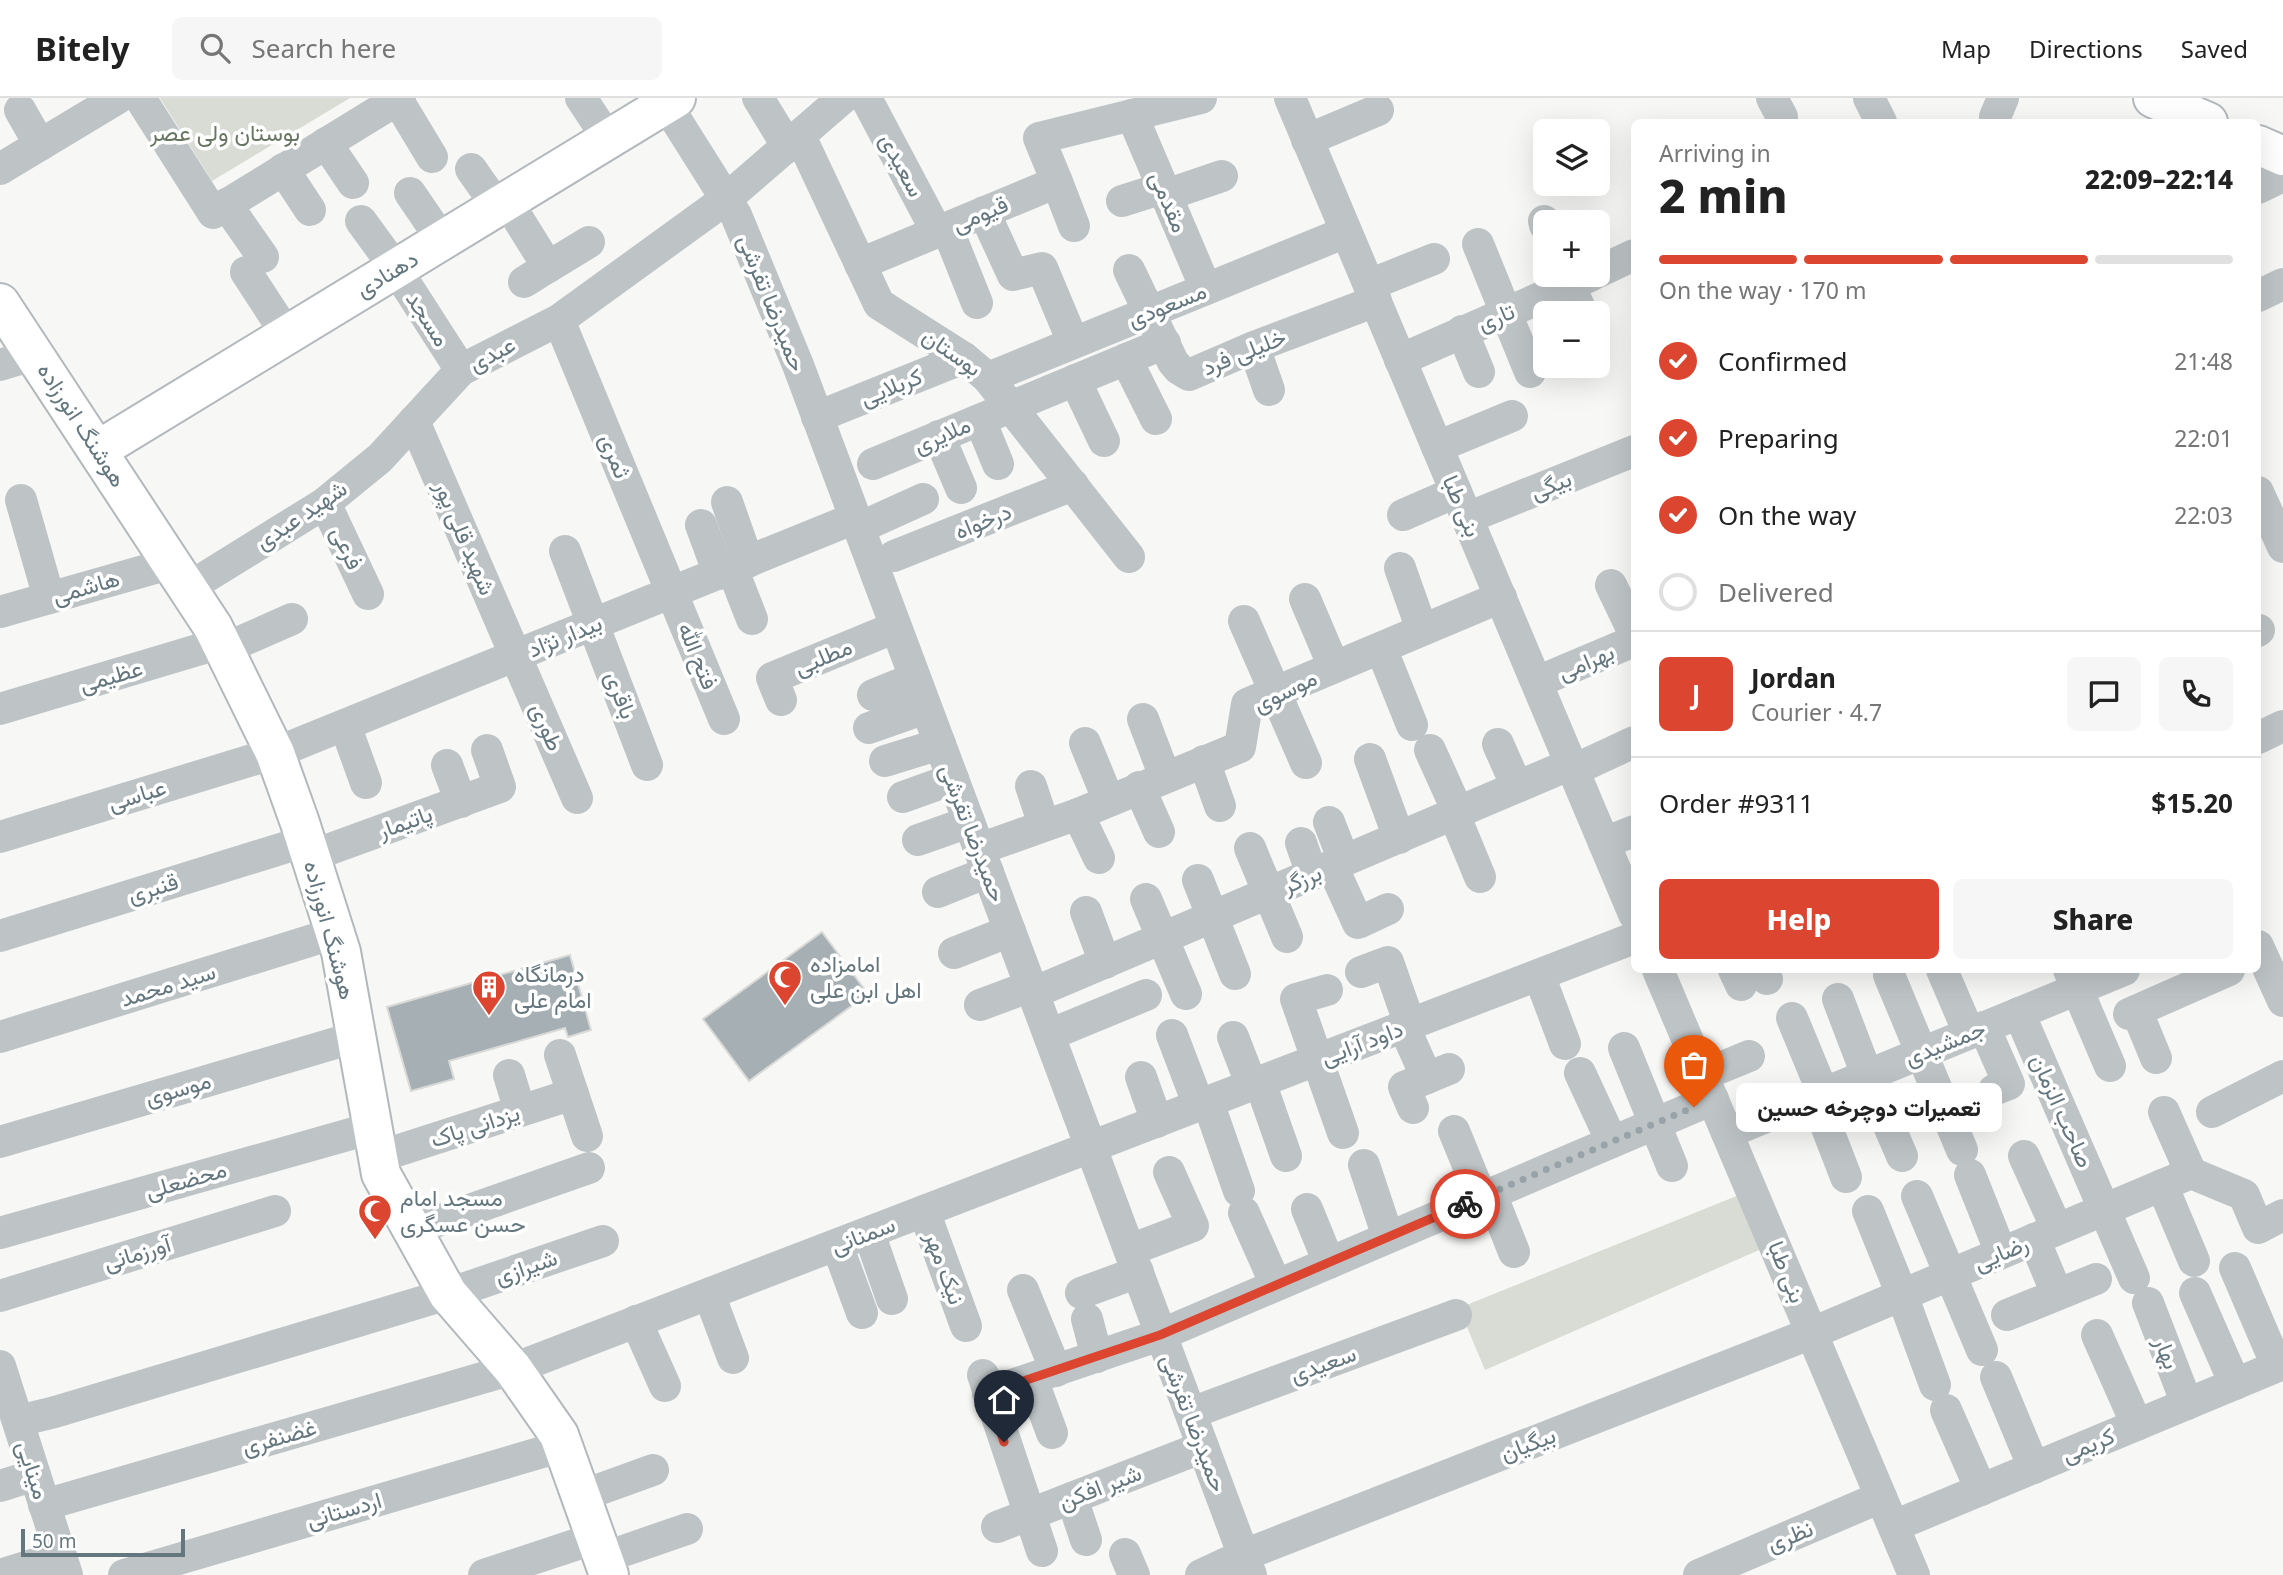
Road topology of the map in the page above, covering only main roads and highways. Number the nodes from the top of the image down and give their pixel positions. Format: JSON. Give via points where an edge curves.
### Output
{"nodes":[{"id":1,"x":2153,"y":98,"type":"edge"},
{"id":2,"x":663,"y":102,"type":"edge"},
{"id":3,"x":2189,"y":119,"type":"edge"},
{"id":4,"x":2261,"y":146,"type":"edge"},
{"id":5,"x":2283,"y":156,"type":"edge"},
{"id":6,"x":0,"y":303,"type":"edge"},
{"id":7,"x":98,"y":450,"type":"junction"},
{"id":8,"x":602,"y":1557,"type":"edge"}],
"edges":[{"from":1,"to":3,"type":"main road"},
{"from":2,"to":7,"type":"main road","name":"دهنادی"},
{"from":4,"to":5,"type":"main road"},
{"from":6,"to":7,"type":"main road","name":"هوشنگ انورزاده"},
{"from":7,"to":8,"type":"main road","name":"هوشنگ انورزاده","via":[[223,646],[275,753],[341,952],[381,1174],[448,1294],[513,1369],[559,1435]]}]}
